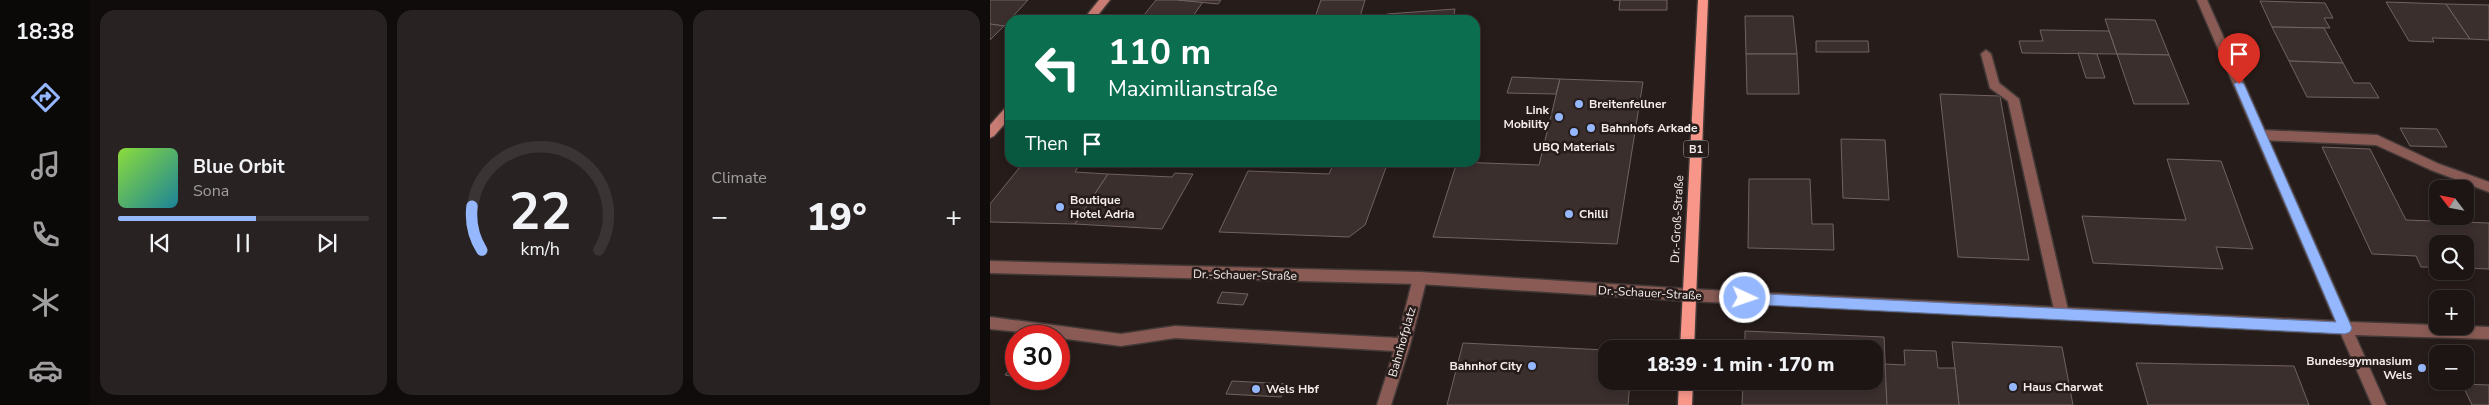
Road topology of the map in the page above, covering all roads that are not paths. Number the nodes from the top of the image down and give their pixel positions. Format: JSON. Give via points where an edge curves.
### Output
{"nodes":[{"id":1,"x":1105,"y":0,"type":"edge"},
{"id":2,"x":1703,"y":0,"type":"edge"},
{"id":3,"x":2202,"y":0,"type":"edge"},
{"id":4,"x":1092,"y":15,"type":"edge"},
{"id":5,"x":1986,"y":54,"type":"dead end"},
{"id":6,"x":1005,"y":116,"type":"edge"},
{"id":7,"x":990,"y":133,"type":"edge"},
{"id":8,"x":2261,"y":135,"type":"junction"},
{"id":9,"x":2489,"y":187,"type":"edge"},
{"id":10,"x":990,"y":267,"type":"edge"},
{"id":11,"x":1420,"y":278,"type":"junction"},
{"id":12,"x":1689,"y":296,"type":"junction"},
{"id":13,"x":2062,"y":314,"type":"junction"},
{"id":14,"x":990,"y":323,"type":"edge"},
{"id":15,"x":2345,"y":328,"type":"junction"},
{"id":16,"x":2489,"y":333,"type":"edge"},
{"id":17,"x":1687,"y":340,"type":"edge"},
{"id":18,"x":1403,"y":345,"type":"junction"},
{"id":19,"x":1686,"y":390,"type":"edge"},
{"id":20,"x":1384,"y":405,"type":"edge"},
{"id":21,"x":1685,"y":405,"type":"edge"},
{"id":22,"x":2379,"y":405,"type":"edge"}],
"edges":[{"from":1,"to":4,"type":"street"},
{"from":2,"to":12,"type":"main road","name":"Dr.-Groß-Straße","number":"B1"},
{"from":3,"to":8,"type":"street"},
{"from":5,"to":13,"type":"street","via":[[1994,85],[2013,99]]},
{"from":6,"to":7,"type":"street"},
{"from":8,"to":9,"type":"street","via":[[2377,140]]},
{"from":8,"to":15,"type":"street"},
{"from":10,"to":11,"type":"street","name":"Dr.-Schauer-Straße"},
{"from":11,"to":12,"type":"street","name":"Dr.-Schauer-Straße"},
{"from":11,"to":18,"type":"street","name":"Bahnhofplatz"},
{"from":12,"to":13,"type":"street","name":"Dr.-Schauer-Straße"},
{"from":12,"to":17,"type":"main road","name":"Dr.-Groß-Straße","number":"B1"},
{"from":13,"to":15,"type":"street","name":"Dr.-Schauer-Straße"},
{"from":14,"to":18,"type":"street","via":[[1121,340],[1175,332]]},
{"from":15,"to":16,"type":"street","name":"Dr.-Schauer-Straße"},
{"from":15,"to":22,"type":"street"},
{"from":18,"to":20,"type":"street","name":"Bahnhofplatz"},
{"from":19,"to":21,"type":"main road"}]}
